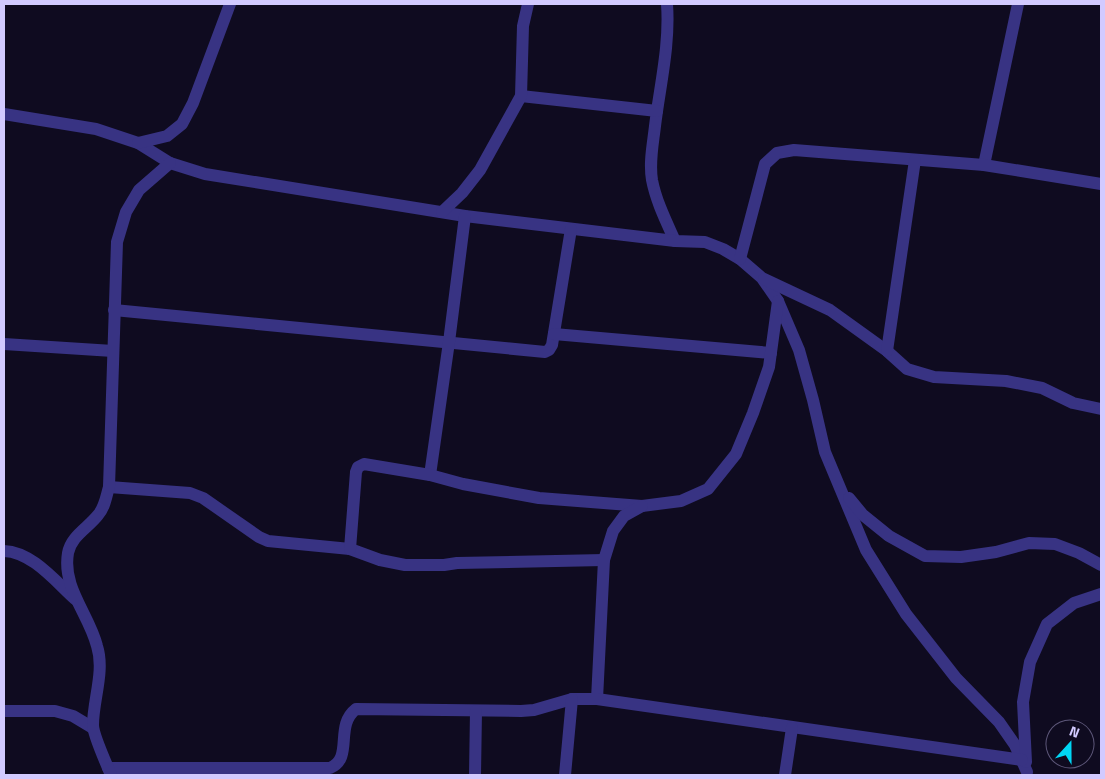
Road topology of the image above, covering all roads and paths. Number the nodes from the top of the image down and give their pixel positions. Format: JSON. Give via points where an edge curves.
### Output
{"nodes":[{"id":1,"x":230,"y":4,"type":"edge"},
{"id":2,"x":528,"y":4,"type":"edge"},
{"id":3,"x":666,"y":4,"type":"edge"},
{"id":4,"x":1018,"y":4,"type":"edge"},
{"id":5,"x":521,"y":96,"type":"junction"},
{"id":6,"x":657,"y":111,"type":"junction"},
{"id":7,"x":4,"y":114,"type":"edge"},
{"id":8,"x":138,"y":143,"type":"junction"},
{"id":9,"x":915,"y":160,"type":"junction"},
{"id":10,"x":170,"y":163,"type":"junction"},
{"id":11,"x":984,"y":165,"type":"junction"},
{"id":12,"x":1101,"y":184,"type":"edge"},
{"id":13,"x":442,"y":212,"type":"junction"},
{"id":14,"x":464,"y":216,"type":"junction"},
{"id":15,"x":571,"y":228,"type":"junction"},
{"id":16,"x":675,"y":241,"type":"junction"},
{"id":17,"x":740,"y":259,"type":"junction"},
{"id":18,"x":762,"y":278,"type":"junction"},
{"id":19,"x":778,"y":301,"type":"junction"},
{"id":20,"x":114,"y":310,"type":"junction"},
{"id":21,"x":554,"y":334,"type":"junction"},
{"id":22,"x":449,"y":342,"type":"junction"},
{"id":23,"x":4,"y":344,"type":"edge"},
{"id":24,"x":113,"y":351,"type":"junction"},
{"id":25,"x":887,"y":351,"type":"junction"},
{"id":26,"x":771,"y":353,"type":"junction"},
{"id":27,"x":1101,"y":409,"type":"edge"},
{"id":28,"x":430,"y":475,"type":"junction"},
{"id":29,"x":840,"y":486,"type":"junction"},
{"id":30,"x":109,"y":487,"type":"junction"},
{"id":31,"x":642,"y":506,"type":"junction"},
{"id":32,"x":350,"y":548,"type":"junction"},
{"id":33,"x":4,"y":551,"type":"edge"},
{"id":34,"x":604,"y":560,"type":"junction"},
{"id":35,"x":1101,"y":565,"type":"edge"},
{"id":36,"x":1101,"y":594,"type":"edge"},
{"id":37,"x":76,"y":601,"type":"junction"},
{"id":38,"x":572,"y":699,"type":"junction"},
{"id":39,"x":597,"y":699,"type":"junction"},
{"id":40,"x":4,"y":711,"type":"edge"},
{"id":41,"x":476,"y":711,"type":"junction"},
{"id":42,"x":92,"y":728,"type":"junction"},
{"id":43,"x":792,"y":728,"type":"junction"},
{"id":44,"x":1025,"y":769,"type":"edge"},
{"id":45,"x":109,"y":771,"type":"edge"},
{"id":46,"x":474,"y":775,"type":"edge"},
{"id":47,"x":565,"y":775,"type":"edge"},
{"id":48,"x":785,"y":775,"type":"edge"}],
"edges":[{"from":1,"to":8,"type":"street","via":[[182,124],[167,136]]},
{"from":2,"to":5,"type":"street","via":[[523,26]]},
{"from":3,"to":6,"type":"street","via":[[666,55]]},
{"from":4,"to":11,"type":"street"},
{"from":5,"to":6,"type":"street"},
{"from":5,"to":13,"type":"street","via":[[480,170]]},
{"from":6,"to":16,"type":"street","via":[[651,155],[652,178],[655,195]]},
{"from":7,"to":8,"type":"street","via":[[96,129]]},
{"from":8,"to":10,"type":"street"},
{"from":9,"to":11,"type":"street"},
{"from":9,"to":17,"type":"street","via":[[794,150],[776,153],[764,164]]},
{"from":9,"to":25,"type":"street"},
{"from":10,"to":13,"type":"street","via":[[205,174]]},
{"from":10,"to":20,"type":"street","via":[[140,190],[126,212],[117,242]]},
{"from":11,"to":12,"type":"street"},
{"from":13,"to":14,"type":"street"},
{"from":14,"to":15,"type":"street"},
{"from":14,"to":22,"type":"street"},
{"from":15,"to":16,"type":"street"},
{"from":15,"to":21,"type":"street"},
{"from":16,"to":17,"type":"street","via":[[704,242]]},
{"from":17,"to":18,"type":"street"},
{"from":18,"to":19,"type":"street"},
{"from":18,"to":25,"type":"street","via":[[830,310]]},
{"from":19,"to":26,"type":"street"},
{"from":19,"to":29,"type":"street","via":[[799,350],[825,452]]},
{"from":20,"to":22,"type":"street"},
{"from":20,"to":24,"type":"street"},
{"from":21,"to":22,"type":"street","via":[[552,345],[545,352]]},
{"from":21,"to":26,"type":"street"},
{"from":22,"to":28,"type":"street"},
{"from":23,"to":24,"type":"street"},
{"from":24,"to":30,"type":"street"},
{"from":25,"to":27,"type":"street","via":[[907,369],[934,378],[1006,381],[1042,388],[1073,403]]},
{"from":26,"to":31,"type":"street","via":[[769,367],[736,454],[708,489],[681,501]]},
{"from":28,"to":31,"type":"street","via":[[539,498]]},
{"from":28,"to":32,"type":"street","via":[[364,464],[358,467]]},
{"from":29,"to":35,"type":"street","via":[[863,515],[889,536],[925,556],[961,557],[1028,543],[1056,544]]},
{"from":29,"to":44,"type":"street","via":[[866,550],[906,614],[956,678],[1000,722]]},
{"from":30,"to":32,"type":"street","via":[[203,498],[268,541]]},
{"from":30,"to":37,"type":"street","via":[[98,516],[72,540],[68,553],[67,574]]},
{"from":31,"to":34,"type":"street","via":[[624,516],[613,531]]},
{"from":32,"to":34,"type":"street","via":[[380,560],[405,565]]},
{"from":33,"to":37,"type":"street","via":[[33,561]]},
{"from":34,"to":39,"type":"street"},
{"from":36,"to":44,"type":"street","via":[[1074,603],[1047,624],[1030,662],[1023,702]]},
{"from":37,"to":42,"type":"street","via":[[98,648],[99,672]]},
{"from":38,"to":39,"type":"street"},
{"from":38,"to":41,"type":"street","via":[[534,710]]},
{"from":38,"to":47,"type":"street"},
{"from":39,"to":43,"type":"street"},
{"from":40,"to":42,"type":"street","via":[[55,711],[72,716]]},
{"from":41,"to":45,"type":"street","via":[[356,709],[349,714],[346,723],[341,760],[330,768]]},
{"from":41,"to":46,"type":"street"},
{"from":42,"to":45,"type":"street"},
{"from":43,"to":44,"type":"street"},
{"from":43,"to":48,"type":"street"}]}
